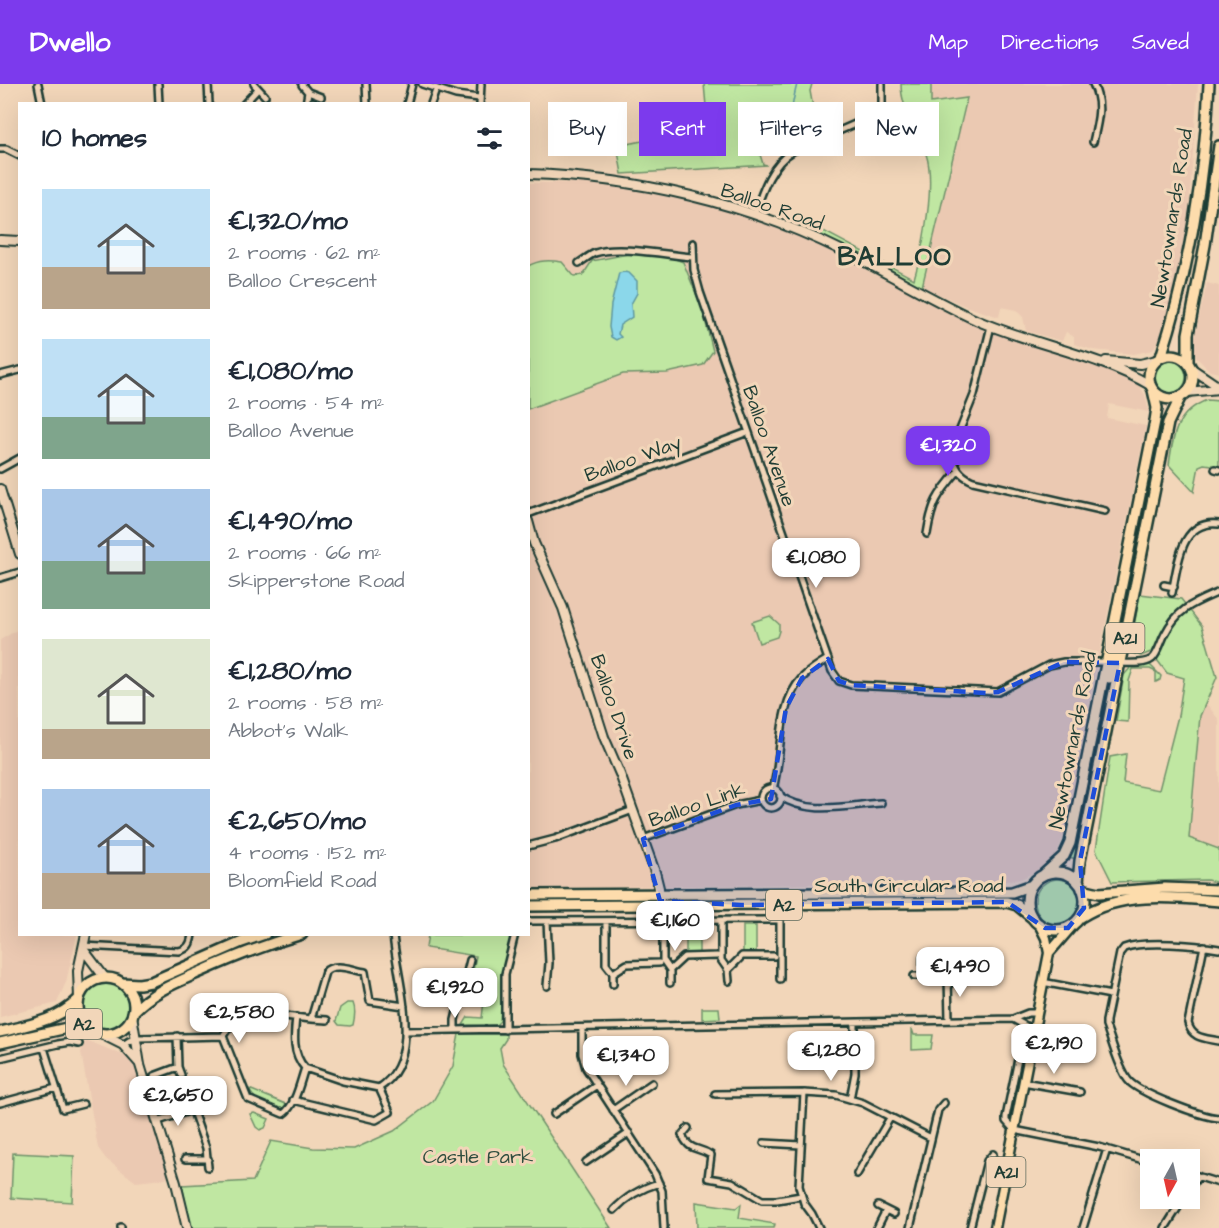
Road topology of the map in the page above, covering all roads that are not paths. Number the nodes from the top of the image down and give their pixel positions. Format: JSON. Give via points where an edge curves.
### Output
{"nodes":[{"id":1,"x":38,"y":84,"type":"edge"},
{"id":2,"x":158,"y":84,"type":"edge"},
{"id":3,"x":208,"y":84,"type":"edge"},
{"id":4,"x":366,"y":84,"type":"edge"},
{"id":5,"x":412,"y":84,"type":"edge"},
{"id":6,"x":422,"y":84,"type":"edge"},
{"id":7,"x":481,"y":84,"type":"edge"},
{"id":8,"x":882,"y":84,"type":"edge"},
{"id":9,"x":1093,"y":84,"type":"edge"},
{"id":10,"x":1209,"y":84,"type":"edge"},
{"id":11,"x":302,"y":85,"type":"edge"},
{"id":12,"x":256,"y":87,"type":"edge"},
{"id":13,"x":436,"y":90,"type":"junction"},
{"id":14,"x":308,"y":92,"type":"junction"},
{"id":15,"x":265,"y":96,"type":"dead end"},
{"id":16,"x":321,"y":97,"type":"dead end"},
{"id":17,"x":480,"y":100,"type":"edge"},
{"id":18,"x":42,"y":102,"type":"edge"},
{"id":19,"x":159,"y":102,"type":"edge"},
{"id":20,"x":209,"y":102,"type":"edge"},
{"id":21,"x":245,"y":102,"type":"edge"},
{"id":22,"x":306,"y":102,"type":"edge"},
{"id":23,"x":367,"y":102,"type":"edge"},
{"id":24,"x":408,"y":102,"type":"edge"},
{"id":25,"x":432,"y":102,"type":"edge"},
{"id":26,"x":1093,"y":142,"type":"dead end"},
{"id":27,"x":1219,"y":146,"type":"edge"},
{"id":28,"x":0,"y":149,"type":"edge"},
{"id":29,"x":18,"y":155,"type":"edge"},
{"id":30,"x":530,"y":174,"type":"edge"},
{"id":31,"x":753,"y":215,"type":"junction"},
{"id":32,"x":0,"y":240,"type":"edge"},
{"id":33,"x":18,"y":241,"type":"edge"},
{"id":34,"x":693,"y":243,"type":"dead end"},
{"id":35,"x":693,"y":257,"type":"junction"},
{"id":36,"x":579,"y":263,"type":"dead end"},
{"id":37,"x":991,"y":326,"type":"junction"},
{"id":38,"x":1090,"y":358,"type":"junction"},
{"id":39,"x":1159,"y":358,"type":"junction"},
{"id":40,"x":1190,"y":366,"type":"junction"},
{"id":41,"x":18,"y":370,"type":"edge"},
{"id":42,"x":0,"y":375,"type":"edge"},
{"id":43,"x":1152,"y":387,"type":"junction"},
{"id":44,"x":1219,"y":388,"type":"edge"},
{"id":45,"x":1184,"y":394,"type":"junction"},
{"id":46,"x":748,"y":432,"type":"junction"},
{"id":47,"x":18,"y":459,"type":"edge"},
{"id":48,"x":0,"y":469,"type":"edge"},
{"id":49,"x":958,"y":471,"type":"junction"},
{"id":50,"x":0,"y":489,"type":"edge"},
{"id":51,"x":1106,"y":511,"type":"dead end"},
{"id":52,"x":530,"y":513,"type":"edge"},
{"id":53,"x":1219,"y":524,"type":"edge"},
{"id":54,"x":530,"y":528,"type":"edge"},
{"id":55,"x":927,"y":534,"type":"dead end"},
{"id":56,"x":18,"y":548,"type":"edge"},
{"id":57,"x":18,"y":573,"type":"edge"},
{"id":58,"x":0,"y":578,"type":"edge"},
{"id":59,"x":1164,"y":585,"type":"dead end"},
{"id":60,"x":1219,"y":592,"type":"edge"},
{"id":61,"x":828,"y":658,"type":"junction"},
{"id":62,"x":1113,"y":662,"type":"junction"},
{"id":63,"x":774,"y":789,"type":"junction"},
{"id":64,"x":780,"y":796,"type":"junction"},
{"id":65,"x":761,"y":800,"type":"junction"},
{"id":66,"x":881,"y":803,"type":"dead end"},
{"id":67,"x":633,"y":810,"type":"junction"},
{"id":68,"x":643,"y":839,"type":"junction"},
{"id":69,"x":530,"y":845,"type":"edge"},
{"id":70,"x":1043,"y":875,"type":"junction"},
{"id":71,"x":1032,"y":885,"type":"junction"},
{"id":72,"x":1080,"y":885,"type":"junction"},
{"id":73,"x":1219,"y":890,"type":"edge"},
{"id":74,"x":530,"y":895,"type":"edge"},
{"id":75,"x":660,"y":900,"type":"junction"},
{"id":76,"x":1219,"y":901,"type":"edge"},
{"id":77,"x":530,"y":906,"type":"edge"},
{"id":78,"x":663,"y":920,"type":"junction"},
{"id":79,"x":721,"y":920,"type":"junction"},
{"id":80,"x":1077,"y":920,"type":"junction"},
{"id":81,"x":530,"y":921,"type":"edge"},
{"id":82,"x":547,"y":921,"type":"junction"},
{"id":83,"x":606,"y":921,"type":"junction"},
{"id":84,"x":1036,"y":922,"type":"junction"},
{"id":85,"x":86,"y":936,"type":"edge"},
{"id":86,"x":191,"y":936,"type":"edge"},
{"id":87,"x":261,"y":936,"type":"edge"},
{"id":88,"x":296,"y":936,"type":"edge"},
{"id":89,"x":393,"y":936,"type":"edge"},
{"id":90,"x":514,"y":936,"type":"edge"},
{"id":91,"x":1204,"y":946,"type":"junction"},
{"id":92,"x":83,"y":947,"type":"junction"},
{"id":93,"x":1219,"y":949,"type":"edge"},
{"id":94,"x":1049,"y":953,"type":"junction"},
{"id":95,"x":717,"y":956,"type":"dead end"},
{"id":96,"x":774,"y":956,"type":"dead end"},
{"id":97,"x":923,"y":958,"type":"dead end"},
{"id":98,"x":470,"y":960,"type":"dead end"},
{"id":99,"x":659,"y":963,"type":"dead end"},
{"id":100,"x":670,"y":970,"type":"junction"},
{"id":101,"x":728,"y":970,"type":"junction"},
{"id":102,"x":613,"y":973,"type":"junction"},
{"id":103,"x":914,"y":976,"type":"dead end"},
{"id":104,"x":923,"y":976,"type":"junction"},
{"id":105,"x":948,"y":977,"type":"junction"},
{"id":106,"x":969,"y":977,"type":"dead end"},
{"id":107,"x":105,"y":978,"type":"junction"},
{"id":108,"x":780,"y":979,"type":"dead end"},
{"id":109,"x":729,"y":981,"type":"dead end"},
{"id":110,"x":1042,"y":982,"type":"junction"},
{"id":111,"x":121,"y":983,"type":"junction"},
{"id":112,"x":670,"y":983,"type":"dead end"},
{"id":113,"x":613,"y":984,"type":"dead end"},
{"id":114,"x":547,"y":986,"type":"dead end"},
{"id":115,"x":1111,"y":995,"type":"junction"},
{"id":116,"x":79,"y":999,"type":"junction"},
{"id":117,"x":404,"y":1006,"type":"junction"},
{"id":118,"x":1036,"y":1013,"type":"junction"},
{"id":119,"x":133,"y":1014,"type":"junction"},
{"id":120,"x":296,"y":1017,"type":"junction"},
{"id":121,"x":311,"y":1019,"type":"junction"},
{"id":122,"x":1013,"y":1019,"type":"junction"},
{"id":123,"x":327,"y":1020,"type":"dead end"},
{"id":124,"x":949,"y":1020,"type":"junction"},
{"id":125,"x":855,"y":1023,"type":"junction"},
{"id":126,"x":582,"y":1028,"type":"junction"},
{"id":127,"x":455,"y":1030,"type":"junction"},
{"id":128,"x":505,"y":1030,"type":"junction"},
{"id":129,"x":1033,"y":1030,"type":"junction"},
{"id":130,"x":405,"y":1031,"type":"junction"},
{"id":131,"x":0,"y":1032,"type":"edge"},
{"id":132,"x":95,"y":1032,"type":"junction"},
{"id":133,"x":177,"y":1036,"type":"junction"},
{"id":134,"x":223,"y":1036,"type":"junction"},
{"id":135,"x":136,"y":1038,"type":"junction"},
{"id":136,"x":1022,"y":1040,"type":"dead end"},
{"id":137,"x":1219,"y":1041,"type":"edge"},
{"id":138,"x":0,"y":1043,"type":"edge"},
{"id":139,"x":79,"y":1044,"type":"dead end"},
{"id":140,"x":123,"y":1045,"type":"junction"},
{"id":141,"x":44,"y":1048,"type":"junction"},
{"id":142,"x":0,"y":1058,"type":"edge"},
{"id":143,"x":140,"y":1065,"type":"junction"},
{"id":144,"x":178,"y":1067,"type":"junction"},
{"id":145,"x":305,"y":1068,"type":"junction"},
{"id":146,"x":181,"y":1075,"type":"dead end"},
{"id":147,"x":154,"y":1076,"type":"dead end"},
{"id":148,"x":1023,"y":1082,"type":"junction"},
{"id":149,"x":652,"y":1083,"type":"dead end"},
{"id":150,"x":597,"y":1085,"type":"junction"},
{"id":151,"x":184,"y":1086,"type":"dead end"},
{"id":152,"x":56,"y":1088,"type":"junction"},
{"id":153,"x":378,"y":1088,"type":"junction"},
{"id":154,"x":1080,"y":1092,"type":"dead end"},
{"id":155,"x":804,"y":1093,"type":"junction"},
{"id":156,"x":714,"y":1094,"type":"dead end"},
{"id":157,"x":850,"y":1099,"type":"junction"},
{"id":158,"x":293,"y":1100,"type":"junction"},
{"id":159,"x":0,"y":1101,"type":"edge"},
{"id":160,"x":944,"y":1103,"type":"dead end"},
{"id":161,"x":83,"y":1104,"type":"dead end"},
{"id":162,"x":63,"y":1109,"type":"junction"},
{"id":163,"x":56,"y":1110,"type":"dead end"},
{"id":164,"x":192,"y":1110,"type":"junction"},
{"id":165,"x":613,"y":1110,"type":"junction"},
{"id":166,"x":554,"y":1114,"type":"dead end"},
{"id":167,"x":890,"y":1118,"type":"junction"},
{"id":168,"x":1219,"y":1118,"type":"edge"},
{"id":169,"x":158,"y":1121,"type":"junction"},
{"id":170,"x":688,"y":1128,"type":"dead end"},
{"id":171,"x":1014,"y":1130,"type":"junction"},
{"id":172,"x":629,"y":1133,"type":"junction"},
{"id":173,"x":931,"y":1138,"type":"junction"},
{"id":174,"x":764,"y":1143,"type":"dead end"},
{"id":175,"x":801,"y":1145,"type":"junction"},
{"id":176,"x":1107,"y":1149,"type":"junction"},
{"id":177,"x":993,"y":1154,"type":"dead end"},
{"id":178,"x":208,"y":1159,"type":"junction"},
{"id":179,"x":1140,"y":1159,"type":"edge"},
{"id":180,"x":185,"y":1160,"type":"dead end"},
{"id":181,"x":586,"y":1162,"type":"dead end"},
{"id":182,"x":208,"y":1167,"type":"dead end"},
{"id":183,"x":857,"y":1174,"type":"dead end"},
{"id":184,"x":1200,"y":1177,"type":"edge"},
{"id":185,"x":659,"y":1183,"type":"junction"},
{"id":186,"x":1219,"y":1183,"type":"edge"},
{"id":187,"x":801,"y":1196,"type":"junction"},
{"id":188,"x":878,"y":1206,"type":"dead end"},
{"id":189,"x":1177,"y":1209,"type":"edge"},
{"id":190,"x":614,"y":1210,"type":"dead end"},
{"id":191,"x":886,"y":1210,"type":"junction"},
{"id":192,"x":894,"y":1214,"type":"dead end"},
{"id":193,"x":187,"y":1228,"type":"edge"},
{"id":194,"x":664,"y":1228,"type":"edge"},
{"id":195,"x":819,"y":1228,"type":"edge"},
{"id":196,"x":877,"y":1228,"type":"edge"},
{"id":197,"x":910,"y":1228,"type":"edge"},
{"id":198,"x":970,"y":1228,"type":"edge"},
{"id":199,"x":995,"y":1228,"type":"edge"},
{"id":200,"x":1083,"y":1228,"type":"edge"},
{"id":201,"x":1165,"y":1228,"type":"edge"}],
"edges":[{"from":1,"to":18,"type":"street"},
{"from":2,"to":19,"type":"street"},
{"from":3,"to":20,"type":"street"},
{"from":4,"to":23,"type":"street"},
{"from":5,"to":24,"type":"street"},
{"from":6,"to":13,"type":"street"},
{"from":7,"to":17,"type":"street"},
{"from":8,"to":31,"type":"street","via":[[882,104],[871,117],[782,159]]},
{"from":9,"to":26,"type":"street","via":[[1100,106]]},
{"from":10,"to":39,"type":"highway","name":"Newtownards Road","number":"A21","via":[[1190,243],[1174,318]]},
{"from":11,"to":14,"type":"street"},
{"from":12,"to":15,"type":"street"},
{"from":12,"to":21,"type":"street"},
{"from":13,"to":17,"type":"street"},
{"from":13,"to":25,"type":"street"},
{"from":14,"to":16,"type":"street"},
{"from":14,"to":22,"type":"street"},
{"from":27,"to":40,"type":"highway","name":"Newtownards Road","number":"A21","via":[[1188,334]]},
{"from":28,"to":29,"type":"street"},
{"from":30,"to":31,"type":"street","name":"Balloo Road","via":[[626,184],[693,197]]},
{"from":31,"to":37,"type":"street","name":"Balloo Road","via":[[843,250]]},
{"from":32,"to":33,"type":"street"},
{"from":34,"to":35,"type":"street","name":"Balloo Avenue"},
{"from":35,"to":36,"type":"street","via":[[618,251],[596,253]]},
{"from":35,"to":46,"type":"street","name":"Balloo Avenue","via":[[700,292]]},
{"from":37,"to":38,"type":"street","name":"Balloo Road"},
{"from":37,"to":49,"type":"street","via":[[974,395],[951,452]]},
{"from":38,"to":39,"type":"street","name":"Balloo Road","via":[[1127,364]]},
{"from":38,"to":43,"type":"street","name":"Balloo Road"},
{"from":39,"to":40,"type":"highway","via":[[1176,355]]},
{"from":39,"to":43,"type":"highway","number":"A21","via":[[1149,373]]},
{"from":40,"to":44,"type":"street"},
{"from":40,"to":45,"type":"highway","number":"A21","via":[[1193,379]]},
{"from":41,"to":42,"type":"street"},
{"from":43,"to":45,"type":"highway","via":[[1169,399]]},
{"from":43,"to":62,"type":"highway","name":"Newtownards Road","number":"A21","via":[[1155,421]]},
{"from":44,"to":45,"type":"street"},
{"from":45,"to":62,"type":"highway","name":"Newtownards Road","number":"A21","via":[[1168,423],[1137,576]]},
{"from":46,"to":52,"type":"street","name":"Balloo Way"},
{"from":46,"to":61,"type":"street","name":"Balloo Avenue"},
{"from":47,"to":48,"type":"street"},
{"from":49,"to":51,"type":"street","via":[[973,482]]},
{"from":49,"to":55,"type":"street","via":[[939,492]]},
{"from":50,"to":56,"type":"street"},
{"from":53,"to":59,"type":"street","via":[[1196,527],[1185,539],[1173,590]]},
{"from":54,"to":67,"type":"street","name":"Balloo Drive","via":[[563,608],[604,737]]},
{"from":57,"to":58,"type":"street"},
{"from":60,"to":62,"type":"street","name":"Balloo Avenue","via":[[1180,612],[1153,658],[1143,663]]},
{"from":61,"to":62,"type":"street","name":"Balloo Avenue","via":[[839,681],[851,685],[986,693],[998,692],[1049,665]]},
{"from":61,"to":63,"type":"street","name":"Balloo Link","via":[[802,678],[786,708]]},
{"from":62,"to":70,"type":"highway","name":"Newtownards Road","number":"A21","via":[[1095,721],[1070,843],[1064,856]]},
{"from":62,"to":72,"type":"highway","name":"Newtownards Road","number":"A21","via":[[1080,861]]},
{"from":63,"to":64,"type":"street"},
{"from":63,"to":65,"type":"street","via":[[765,790]]},
{"from":64,"to":65,"type":"street","via":[[780,802],[772,808]]},
{"from":64,"to":66,"type":"street","via":[[798,805],[822,808]]},
{"from":65,"to":68,"type":"street","name":"Balloo Link","via":[[736,805]]},
{"from":67,"to":68,"type":"street","name":"Balloo Drive"},
{"from":67,"to":69,"type":"street"},
{"from":68,"to":75,"type":"street","name":"Balloo Drive"},
{"from":70,"to":71,"type":"highway","number":"A2"},
{"from":70,"to":72,"type":"highway","via":[[1058,872]]},
{"from":71,"to":75,"type":"highway","name":"South Circular Road","number":"A2","via":[[1012,892]]},
{"from":71,"to":84,"type":"highway","via":[[1028,902]]},
{"from":72,"to":73,"type":"highway","via":[[1099,893],[1165,888]]},
{"from":72,"to":80,"type":"highway","via":[[1085,898]]},
{"from":74,"to":75,"type":"highway","name":"South Circular Road","number":"A2"},
{"from":75,"to":77,"type":"highway","name":"South Circular Road","number":"A2"},
{"from":75,"to":84,"type":"highway","name":"South Circular Road","number":"A2","via":[[741,905],[1007,902],[1017,905]]},
{"from":76,"to":80,"type":"highway","number":"A2","via":[[1120,900],[1103,904]]},
{"from":78,"to":79,"type":"street"},
{"from":78,"to":83,"type":"street"},
{"from":78,"to":100,"type":"street","via":[[663,960]]},
{"from":79,"to":101,"type":"street","via":[[721,960]]},
{"from":79,"to":108,"type":"street","via":[[780,920]]},
{"from":80,"to":84,"type":"highway","number":"A2","via":[[1060,930]]},
{"from":80,"to":94,"type":"main road","number":"A21"},
{"from":81,"to":82,"type":"street"},
{"from":82,"to":83,"type":"street"},
{"from":82,"to":114,"type":"street"},
{"from":83,"to":102,"type":"street","via":[[606,964]]},
{"from":84,"to":94,"type":"main road","via":[[1047,938]]},
{"from":85,"to":92,"type":"street"},
{"from":86,"to":92,"type":"street","via":[[185,949],[172,951]]},
{"from":87,"to":111,"type":"highway","via":[[151,982]]},
{"from":88,"to":119,"type":"highway","number":"A2","via":[[230,958],[159,990]]},
{"from":89,"to":117,"type":"street"},
{"from":90,"to":128,"type":"street","via":[[505,974]]},
{"from":91,"to":93,"type":"street"},
{"from":91,"to":115,"type":"street","via":[[1124,948]]},
{"from":91,"to":137,"type":"street","via":[[1189,1030],[1195,1036]]},
{"from":92,"to":107,"type":"street"},
{"from":92,"to":116,"type":"street","via":[[78,971]]},
{"from":94,"to":110,"type":"main road","number":"A21"},
{"from":95,"to":100,"type":"street","via":[[684,957]]},
{"from":96,"to":101,"type":"street","via":[[742,956]]},
{"from":97,"to":104,"type":"street"},
{"from":98,"to":127,"type":"street"},
{"from":99,"to":102,"type":"street","via":[[627,964]]},
{"from":100,"to":112,"type":"street"},
{"from":101,"to":109,"type":"street"},
{"from":102,"to":113,"type":"street"},
{"from":103,"to":104,"type":"street"},
{"from":104,"to":105,"type":"street"},
{"from":105,"to":106,"type":"street"},
{"from":105,"to":124,"type":"street"},
{"from":107,"to":111,"type":"highway"},
{"from":107,"to":116,"type":"highway","number":"A2","via":[[89,984]]},
{"from":110,"to":115,"type":"street"},
{"from":110,"to":118,"type":"main road","number":"A21"},
{"from":111,"to":119,"type":"highway","via":[[132,996]]},
{"from":115,"to":168,"type":"street","via":[[1106,1026],[1128,1080],[1186,1110]]},
{"from":116,"to":131,"type":"highway","number":"A2","via":[[58,1016]]},
{"from":116,"to":132,"type":"highway","number":"A2","via":[[81,1020]]},
{"from":117,"to":121,"type":"street","via":[[370,1001],[365,972],[334,967],[325,972]]},
{"from":117,"to":130,"type":"street"},
{"from":118,"to":122,"type":"street"},
{"from":118,"to":129,"type":"main road","number":"A21"},
{"from":119,"to":132,"type":"highway","number":"A2","via":[[123,1029],[107,1034]]},
{"from":119,"to":135,"type":"street"},
{"from":120,"to":121,"type":"street"},
{"from":120,"to":134,"type":"street","via":[[239,1011]]},
{"from":120,"to":145,"type":"street","via":[[295,1046]]},
{"from":121,"to":123,"type":"street"},
{"from":122,"to":124,"type":"street"},
{"from":122,"to":129,"type":"street"},
{"from":124,"to":125,"type":"street"},
{"from":125,"to":126,"type":"street"},
{"from":125,"to":157,"type":"street","via":[[855,1073]]},
{"from":126,"to":128,"type":"street"},
{"from":126,"to":150,"type":"street","via":[[582,1059]]},
{"from":127,"to":128,"type":"street"},
{"from":127,"to":130,"type":"street"},
{"from":129,"to":148,"type":"main road","number":"A21"},
{"from":130,"to":153,"type":"street","via":[[396,1068],[388,1082]]},
{"from":132,"to":138,"type":"highway","number":"A2","via":[[67,1028]]},
{"from":132,"to":140,"type":"street"},
{"from":133,"to":134,"type":"street"},
{"from":133,"to":135,"type":"street"},
{"from":133,"to":144,"type":"street"},
{"from":134,"to":158,"type":"street","via":[[248,1099],[283,1114]]},
{"from":135,"to":140,"type":"street"},
{"from":135,"to":143,"type":"street"},
{"from":136,"to":171,"type":"street","via":[[1006,1117]]},
{"from":139,"to":141,"type":"street","via":[[70,1042]]},
{"from":140,"to":143,"type":"street"},
{"from":141,"to":142,"type":"street"},
{"from":141,"to":152,"type":"street"},
{"from":143,"to":169,"type":"street"},
{"from":144,"to":146,"type":"street"},
{"from":144,"to":147,"type":"street"},
{"from":145,"to":153,"type":"street"},
{"from":145,"to":158,"type":"street"},
{"from":148,"to":154,"type":"street"},
{"from":148,"to":171,"type":"main road","number":"A21"},
{"from":149,"to":165,"type":"street"},
{"from":150,"to":165,"type":"street"},
{"from":150,"to":166,"type":"street"},
{"from":151,"to":164,"type":"street"},
{"from":152,"to":159,"type":"street"},
{"from":152,"to":162,"type":"street"},
{"from":153,"to":158,"type":"street","via":[[390,1112],[376,1120]]},
{"from":155,"to":156,"type":"street"},
{"from":155,"to":157,"type":"street"},
{"from":155,"to":175,"type":"street"},
{"from":157,"to":167,"type":"street"},
{"from":160,"to":173,"type":"street","via":[[938,1110]]},
{"from":161,"to":162,"type":"street"},
{"from":162,"to":163,"type":"street"},
{"from":164,"to":169,"type":"street"},
{"from":164,"to":178,"type":"street"},
{"from":165,"to":172,"type":"street"},
{"from":167,"to":173,"type":"street"},
{"from":167,"to":183,"type":"street"},
{"from":169,"to":193,"type":"street"},
{"from":170,"to":187,"type":"street","via":[[682,1136],[686,1144],[711,1155],[708,1178],[732,1182],[762,1200]]},
{"from":171,"to":176,"type":"street"},
{"from":171,"to":199,"type":"main road","number":"A21"},
{"from":172,"to":181,"type":"street"},
{"from":172,"to":185,"type":"street"},
{"from":173,"to":197,"type":"street"},
{"from":174,"to":175,"type":"street"},
{"from":175,"to":187,"type":"street"},
{"from":176,"to":179,"type":"street"},
{"from":176,"to":200,"type":"street"},
{"from":177,"to":198,"type":"street","via":[[987,1161]]},
{"from":178,"to":180,"type":"street"},
{"from":178,"to":182,"type":"street"},
{"from":184,"to":186,"type":"street"},
{"from":185,"to":190,"type":"street","via":[[641,1189]]},
{"from":185,"to":194,"type":"street"},
{"from":187,"to":195,"type":"street"},
{"from":188,"to":191,"type":"street"},
{"from":189,"to":201,"type":"street"},
{"from":191,"to":192,"type":"street"},
{"from":191,"to":196,"type":"street"}]}
